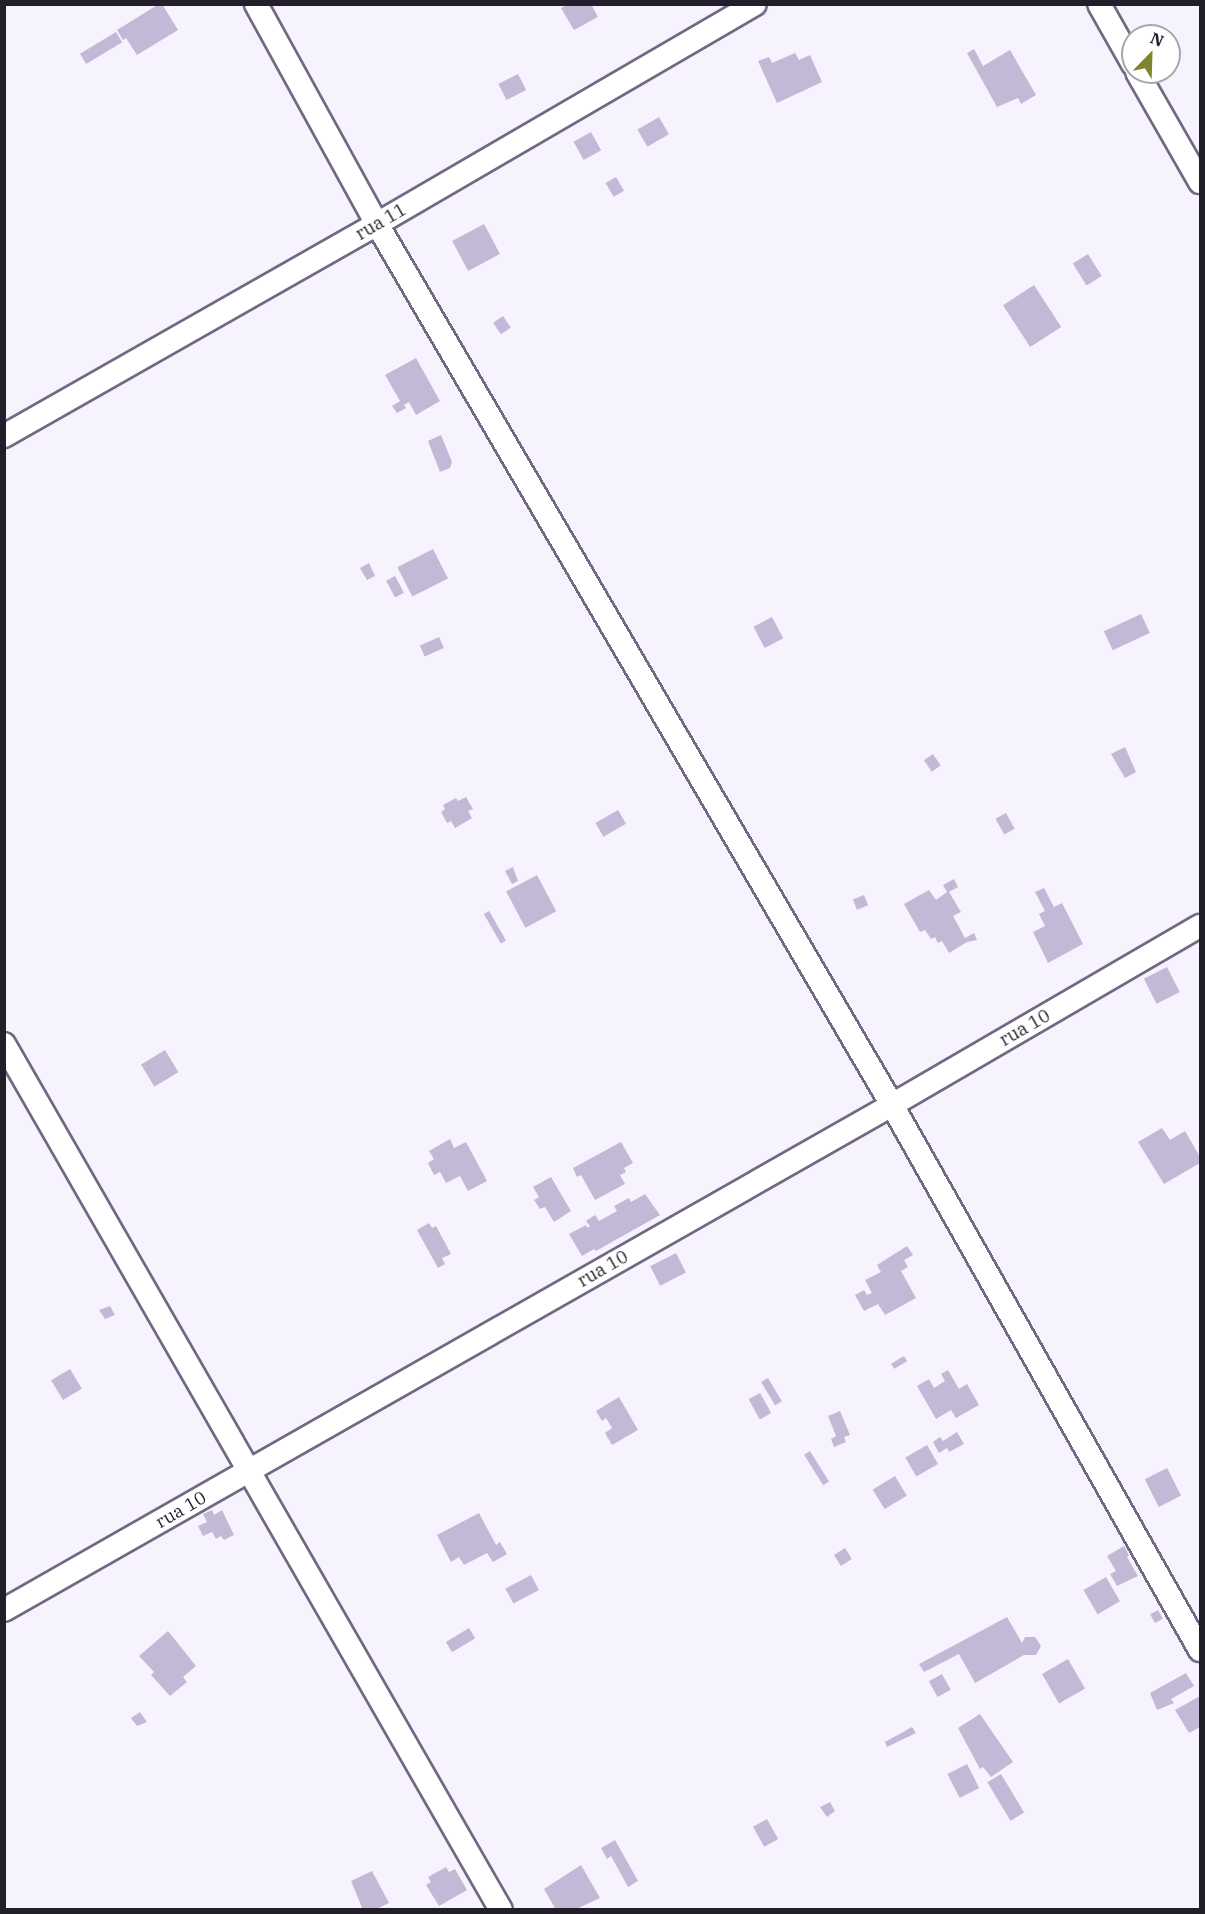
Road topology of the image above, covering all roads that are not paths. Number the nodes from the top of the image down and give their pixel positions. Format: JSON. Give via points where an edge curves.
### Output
{"nodes":[{"id":1,"x":256,"y":4,"type":"edge"},
{"id":2,"x":755,"y":4,"type":"edge"},
{"id":3,"x":1099,"y":4,"type":"edge"},
{"id":4,"x":1121,"y":43,"type":"edge"},
{"id":5,"x":1144,"y":84,"type":"edge"},
{"id":6,"x":1200,"y":182,"type":"edge"},
{"id":7,"x":377,"y":224,"type":"junction"},
{"id":8,"x":4,"y":436,"type":"edge"},
{"id":9,"x":1200,"y":926,"type":"edge"},
{"id":10,"x":4,"y":1044,"type":"edge"},
{"id":11,"x":892,"y":1105,"type":"junction"},
{"id":12,"x":249,"y":1471,"type":"junction"},
{"id":13,"x":4,"y":1610,"type":"edge"},
{"id":14,"x":1200,"y":1650,"type":"edge"},
{"id":15,"x":501,"y":1910,"type":"edge"}],
"edges":[{"from":1,"to":7,"type":"street"},
{"from":2,"to":7,"type":"street","name":"rua 11"},
{"from":3,"to":4,"type":"street"},
{"from":5,"to":6,"type":"street"},
{"from":7,"to":8,"type":"street","name":"rua 11"},
{"from":7,"to":11,"type":"street"},
{"from":9,"to":11,"type":"street","name":"rua 10"},
{"from":10,"to":12,"type":"street"},
{"from":11,"to":12,"type":"street","name":"rua 10"},
{"from":11,"to":14,"type":"street"},
{"from":12,"to":13,"type":"street","name":"rua 10"},
{"from":12,"to":15,"type":"street"}]}
